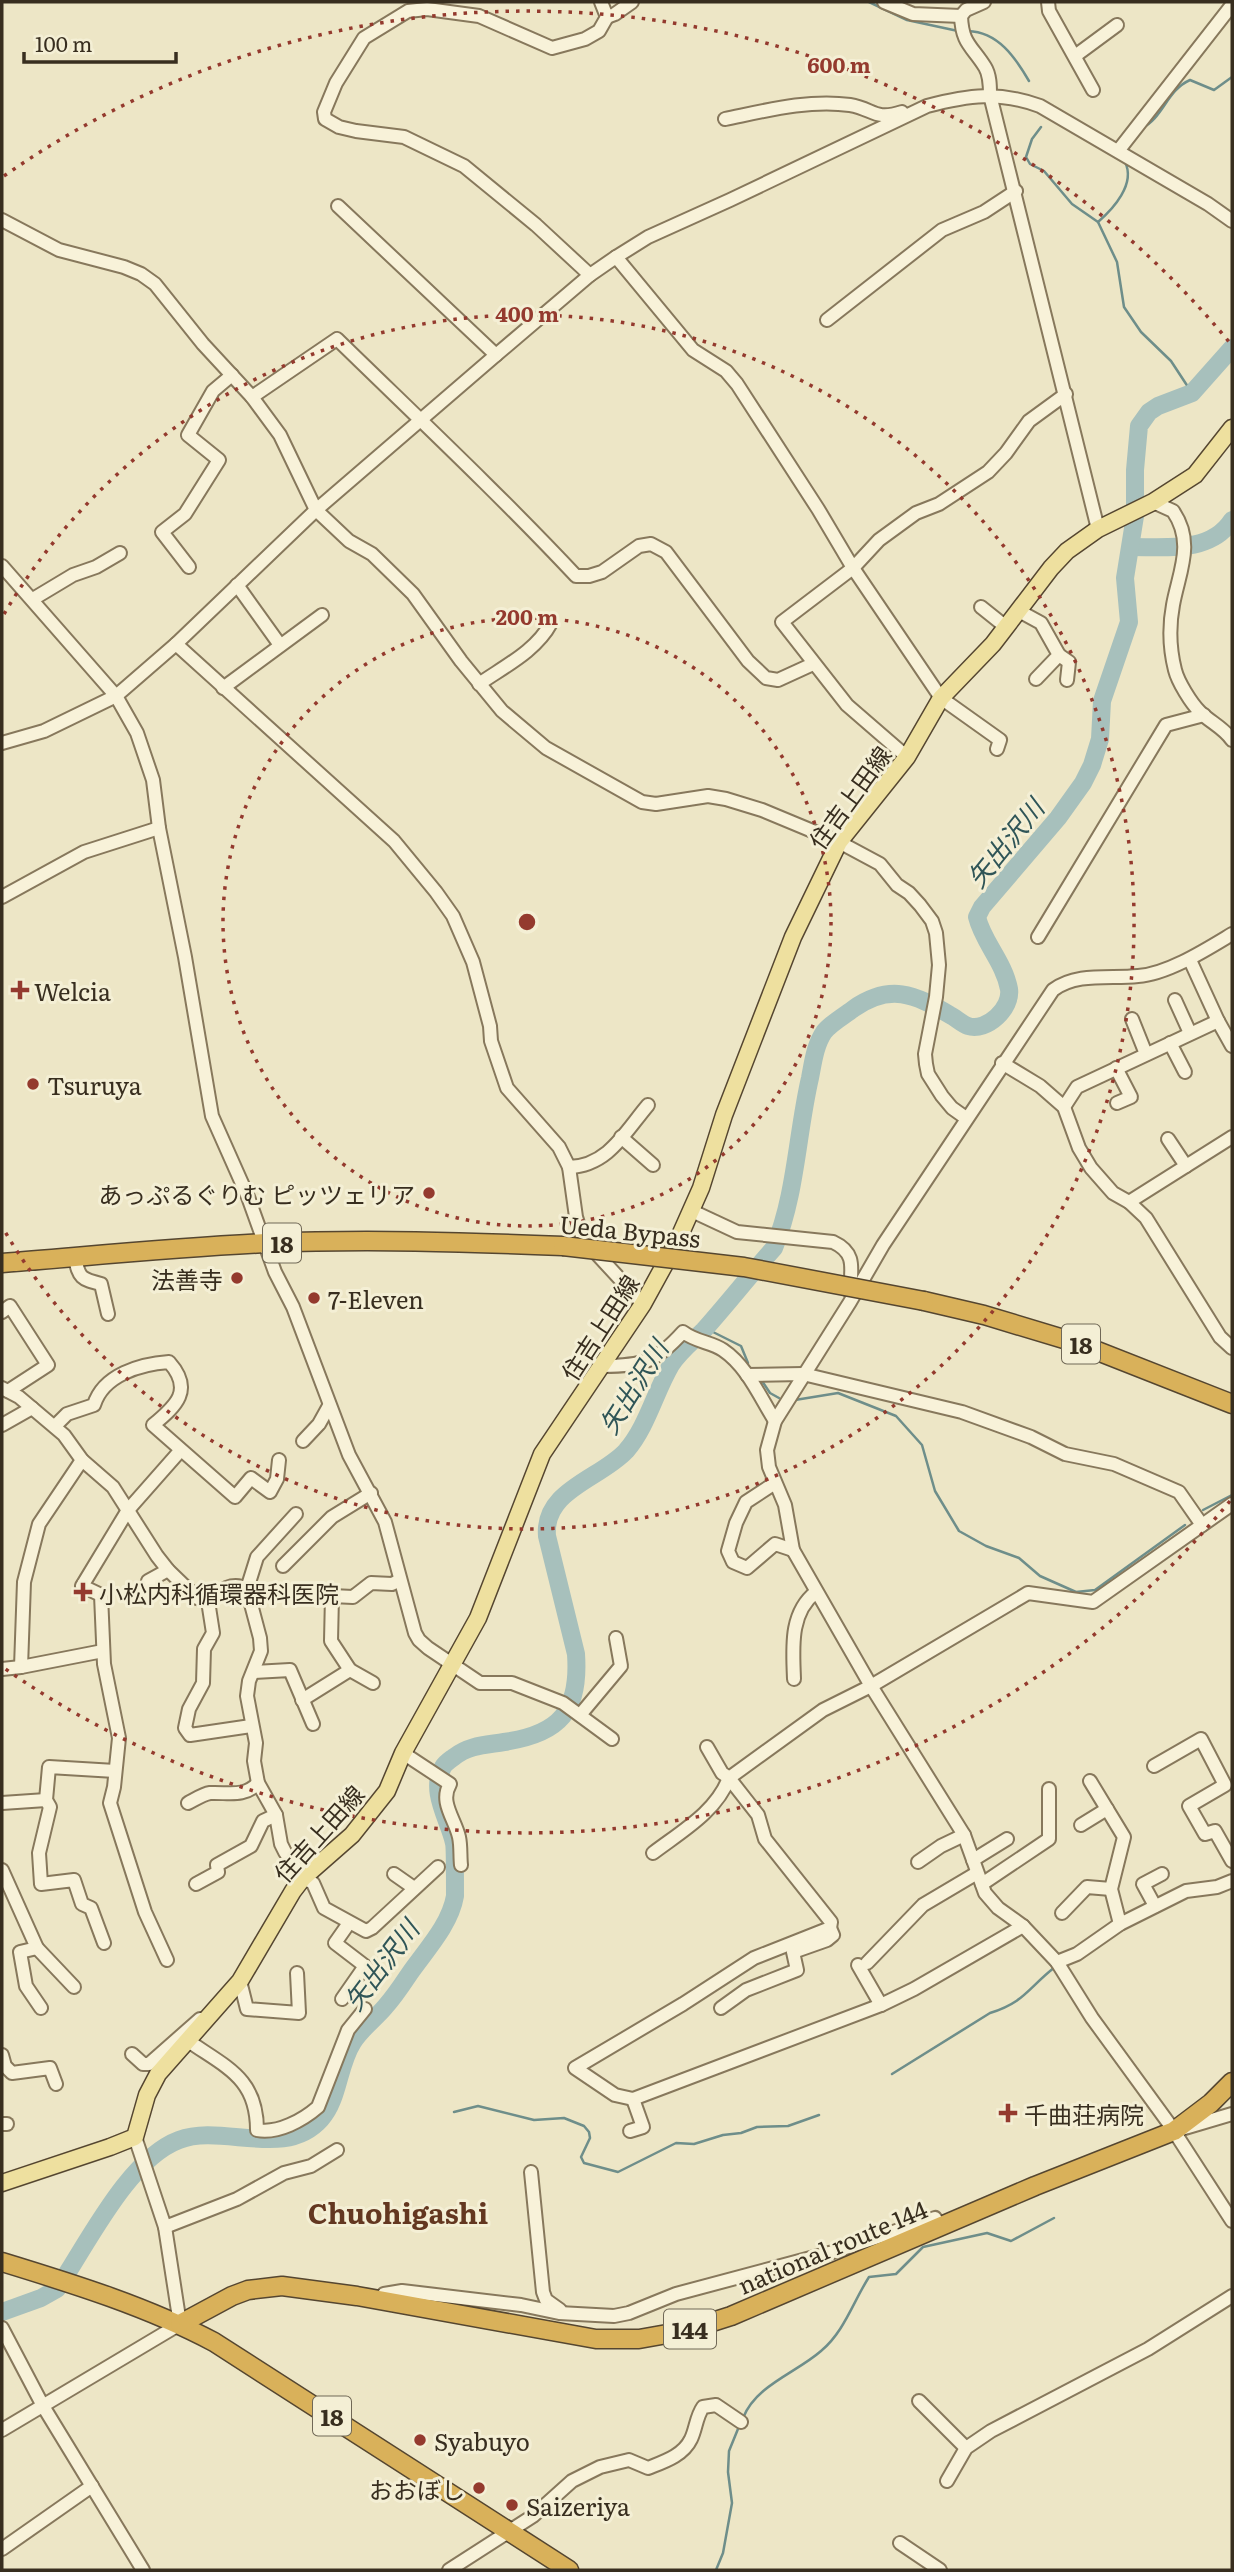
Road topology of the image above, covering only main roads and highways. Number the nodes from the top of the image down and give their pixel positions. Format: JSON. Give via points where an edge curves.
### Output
{"nodes":[{"id":1,"x":1232,"y":428,"type":"edge"},
{"id":2,"x":2,"y":1263,"type":"edge"},
{"id":3,"x":1232,"y":1404,"type":"edge"},
{"id":4,"x":1232,"y":2082,"type":"edge"},
{"id":5,"x":2,"y":2183,"type":"edge"},
{"id":6,"x":2,"y":2262,"type":"edge"},
{"id":7,"x":180,"y":2324,"type":"junction"},
{"id":8,"x":569,"y":2570,"type":"edge"}],
"edges":[{"from":1,"to":5,"type":"main road","name":"住吉上田線","via":[[1195,475],[1098,529],[1051,568],[1006,627],[940,698],[907,757],[839,842],[793,937],[692,1211],[643,1304],[542,1454],[478,1618],[403,1753],[387,1791],[352,1835],[303,1878],[240,1981],[152,2084],[135,2137]]},
{"from":2,"to":3,"type":"highway","name":"Ueda Bypass","number":"18","bridge":true,"via":[[265,1243],[430,1241],[562,1246],[744,1267],[984,1315],[1077,1343]]},
{"from":4,"to":7,"type":"highway","name":"national route 144","number":"144","via":[[1174,2131],[731,2316],[684,2331],[639,2339],[596,2339],[293,2287],[266,2287],[232,2296]]},
{"from":6,"to":7,"type":"highway","number":"18"},
{"from":7,"to":8,"type":"highway","number":"18"}]}
